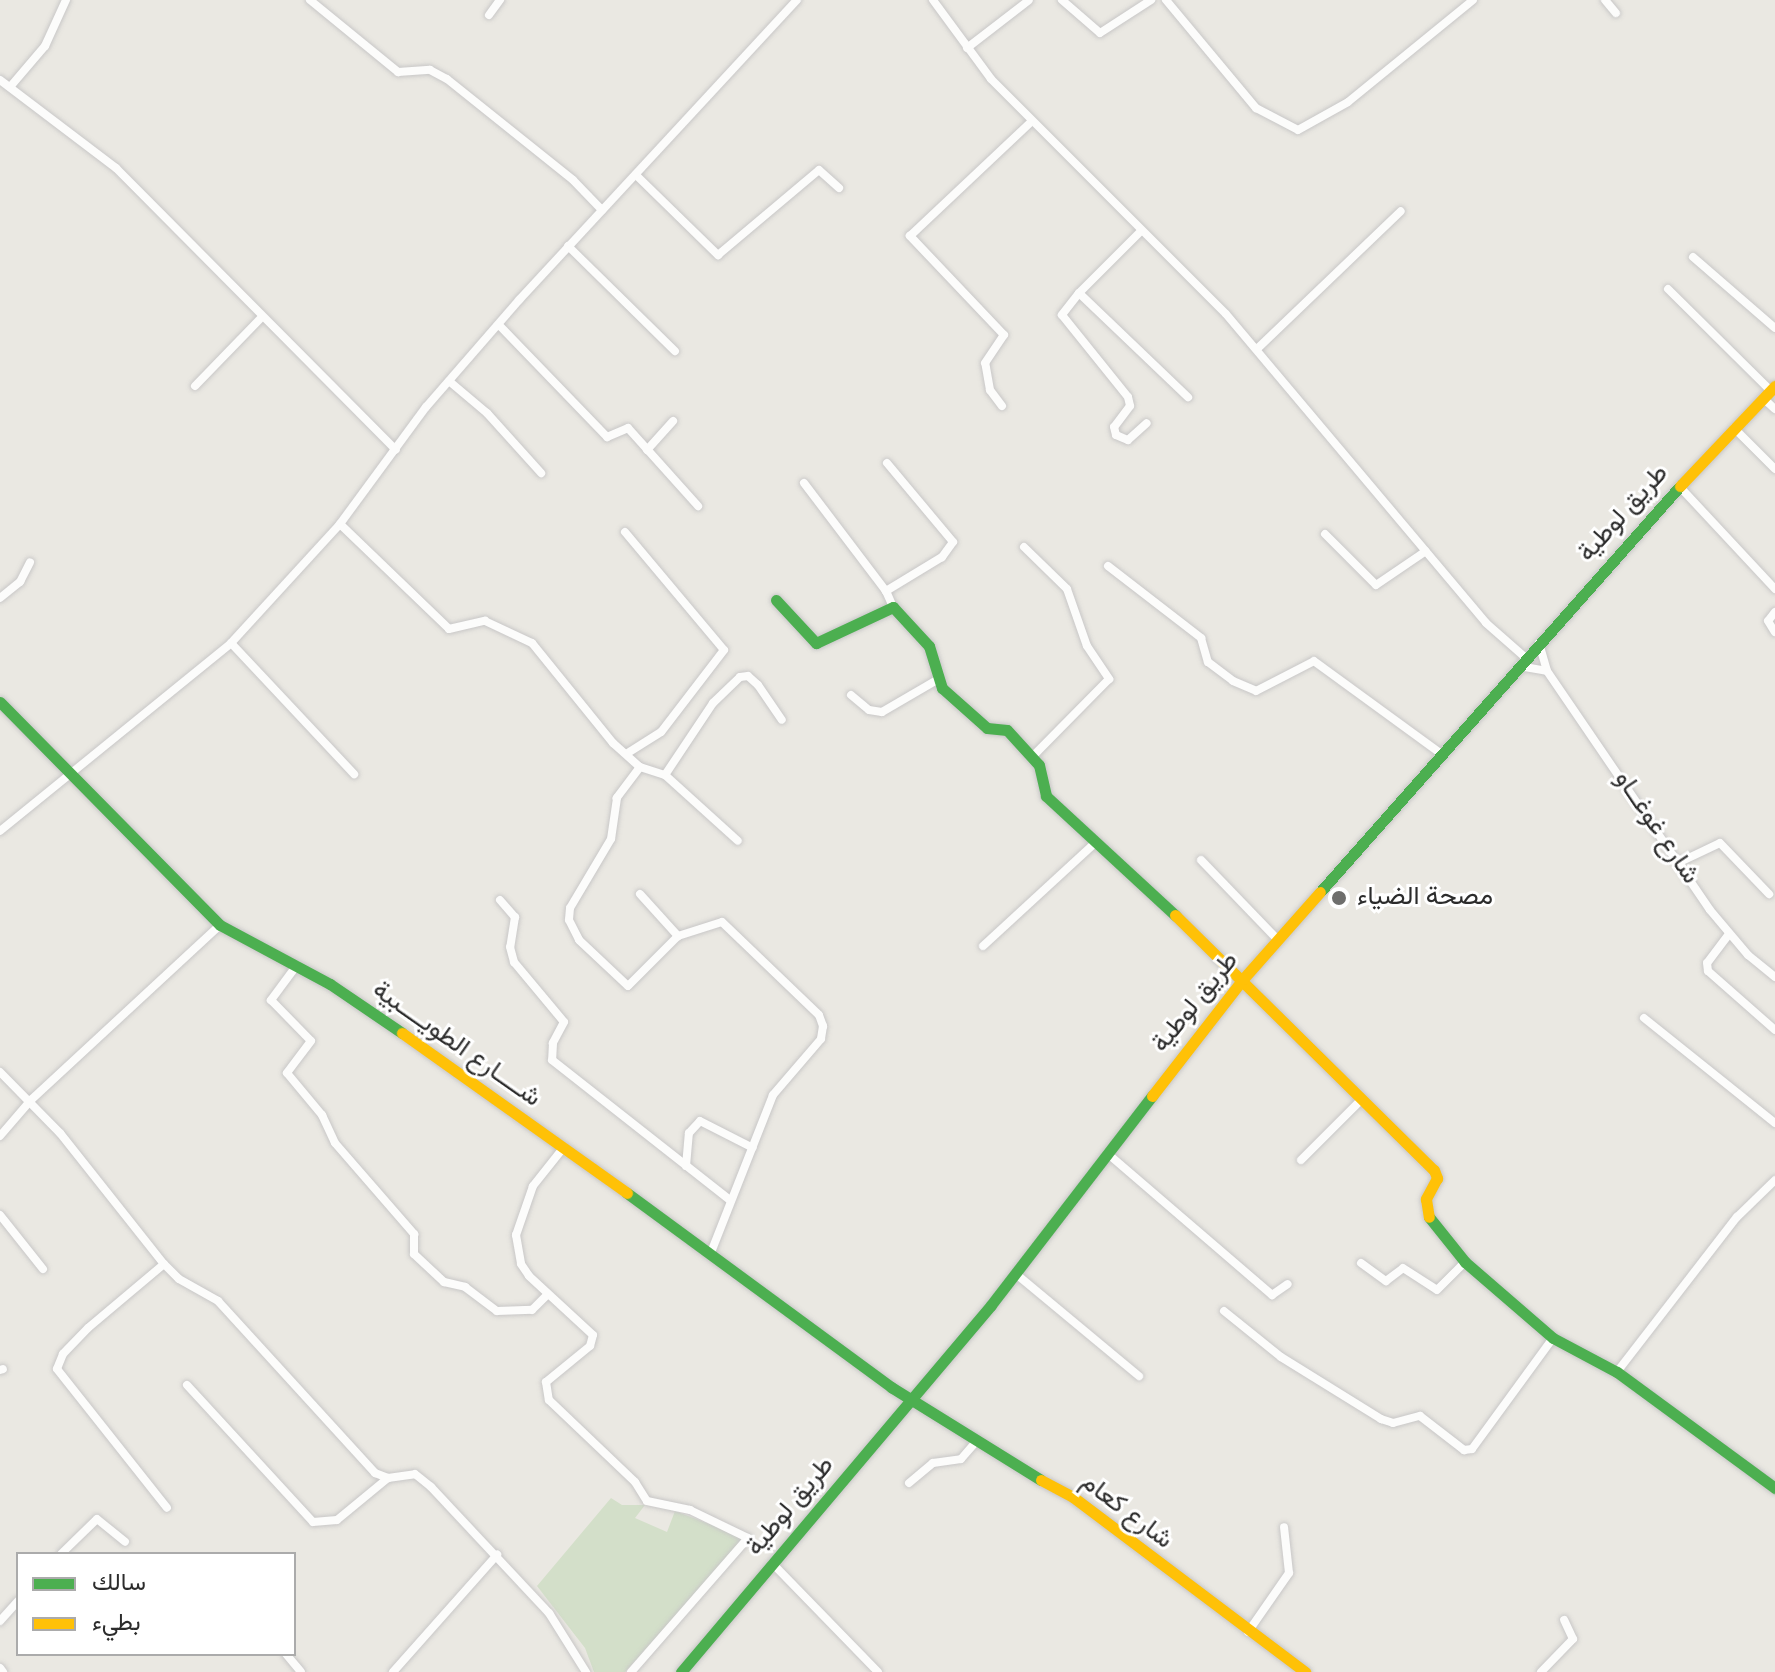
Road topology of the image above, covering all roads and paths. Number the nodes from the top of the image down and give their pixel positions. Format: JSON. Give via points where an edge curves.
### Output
{"nodes":[{"id":1,"x":66,"y":0,"type":"edge"},
{"id":2,"x":310,"y":0,"type":"edge"},
{"id":3,"x":500,"y":0,"type":"edge"},
{"id":4,"x":797,"y":0,"type":"edge"},
{"id":5,"x":933,"y":0,"type":"edge"},
{"id":6,"x":1029,"y":0,"type":"edge"},
{"id":7,"x":1062,"y":0,"type":"edge"},
{"id":8,"x":1151,"y":0,"type":"edge"},
{"id":9,"x":1166,"y":0,"type":"edge"},
{"id":10,"x":1473,"y":0,"type":"edge"},
{"id":11,"x":1605,"y":0,"type":"edge"},
{"id":12,"x":1616,"y":13,"type":"dead end"},
{"id":13,"x":489,"y":15,"type":"dead end"},
{"id":14,"x":967,"y":48,"type":"junction"},
{"id":15,"x":0,"y":80,"type":"edge"},
{"id":16,"x":10,"y":87,"type":"junction"},
{"id":17,"x":1031,"y":122,"type":"junction"},
{"id":18,"x":636,"y":175,"type":"junction"},
{"id":19,"x":839,"y":188,"type":"dead end"},
{"id":20,"x":602,"y":210,"type":"junction"},
{"id":21,"x":1401,"y":211,"type":"dead end"},
{"id":22,"x":1141,"y":231,"type":"junction"},
{"id":23,"x":568,"y":246,"type":"junction"},
{"id":24,"x":1693,"y":257,"type":"dead end"},
{"id":25,"x":1668,"y":289,"type":"dead end"},
{"id":26,"x":1079,"y":293,"type":"junction"},
{"id":27,"x":260,"y":319,"type":"junction"},
{"id":28,"x":499,"y":325,"type":"junction"},
{"id":29,"x":1775,"y":328,"type":"edge"},
{"id":30,"x":1257,"y":349,"type":"junction"},
{"id":31,"x":675,"y":351,"type":"dead end"},
{"id":32,"x":449,"y":381,"type":"junction"},
{"id":33,"x":195,"y":386,"type":"dead end"},
{"id":34,"x":1770,"y":391,"type":"edge"},
{"id":35,"x":1188,"y":397,"type":"dead end"},
{"id":36,"x":1002,"y":406,"type":"dead end"},
{"id":37,"x":1775,"y":409,"type":"edge"},
{"id":38,"x":673,"y":421,"type":"dead end"},
{"id":39,"x":1147,"y":423,"type":"dead end"},
{"id":40,"x":1734,"y":428,"type":"junction"},
{"id":41,"x":396,"y":450,"type":"junction"},
{"id":42,"x":647,"y":450,"type":"junction"},
{"id":43,"x":887,"y":463,"type":"dead end"},
{"id":44,"x":1775,"y":469,"type":"edge"},
{"id":45,"x":541,"y":473,"type":"dead end"},
{"id":46,"x":804,"y":483,"type":"dead end"},
{"id":47,"x":1679,"y":486,"type":"junction"},
{"id":48,"x":698,"y":506,"type":"dead end"},
{"id":49,"x":340,"y":524,"type":"junction"},
{"id":50,"x":625,"y":532,"type":"dead end"},
{"id":51,"x":1325,"y":534,"type":"dead end"},
{"id":52,"x":1024,"y":547,"type":"dead end"},
{"id":53,"x":1426,"y":551,"type":"junction"},
{"id":54,"x":30,"y":562,"type":"dead end"},
{"id":55,"x":1108,"y":566,"type":"dead end"},
{"id":56,"x":1775,"y":589,"type":"edge"},
{"id":57,"x":886,"y":591,"type":"junction"},
{"id":58,"x":0,"y":598,"type":"edge"},
{"id":59,"x":776,"y":600,"type":"dead end"},
{"id":60,"x":893,"y":607,"type":"junction"},
{"id":61,"x":1775,"y":612,"type":"edge"},
{"id":62,"x":1775,"y":632,"type":"edge"},
{"id":63,"x":231,"y":643,"type":"junction"},
{"id":64,"x":1539,"y":643,"type":"junction"},
{"id":65,"x":1522,"y":662,"type":"junction"},
{"id":66,"x":1547,"y":671,"type":"junction"},
{"id":67,"x":937,"y":680,"type":"junction"},
{"id":68,"x":851,"y":695,"type":"dead end"},
{"id":69,"x":0,"y":702,"type":"edge"},
{"id":70,"x":782,"y":720,"type":"dead end"},
{"id":71,"x":1439,"y":752,"type":"junction"},
{"id":72,"x":626,"y":754,"type":"junction"},
{"id":73,"x":1033,"y":756,"type":"junction"},
{"id":74,"x":640,"y":767,"type":"junction"},
{"id":75,"x":354,"y":774,"type":"dead end"},
{"id":76,"x":665,"y":775,"type":"junction"},
{"id":77,"x":72,"y":776,"type":"junction"},
{"id":78,"x":0,"y":831,"type":"edge"},
{"id":79,"x":738,"y":841,"type":"dead end"},
{"id":80,"x":1096,"y":842,"type":"junction"},
{"id":81,"x":1201,"y":860,"type":"dead end"},
{"id":82,"x":1680,"y":862,"type":"junction"},
{"id":83,"x":640,"y":894,"type":"dead end"},
{"id":84,"x":1769,"y":894,"type":"dead end"},
{"id":85,"x":500,"y":900,"type":"dead end"},
{"id":86,"x":220,"y":925,"type":"junction"},
{"id":87,"x":1729,"y":934,"type":"junction"},
{"id":88,"x":678,"y":936,"type":"junction"},
{"id":89,"x":1277,"y":939,"type":"junction"},
{"id":90,"x":983,"y":946,"type":"dead end"},
{"id":91,"x":297,"y":965,"type":"junction"},
{"id":92,"x":1775,"y":977,"type":"edge"},
{"id":93,"x":1243,"y":979,"type":"junction"},
{"id":94,"x":1644,"y":1018,"type":"dead end"},
{"id":95,"x":1775,"y":1030,"type":"edge"},
{"id":96,"x":0,"y":1072,"type":"edge"},
{"id":97,"x":1362,"y":1099,"type":"junction"},
{"id":98,"x":31,"y":1100,"type":"junction"},
{"id":99,"x":1775,"y":1123,"type":"edge"},
{"id":100,"x":0,"y":1136,"type":"edge"},
{"id":101,"x":564,"y":1147,"type":"junction"},
{"id":102,"x":753,"y":1148,"type":"junction"},
{"id":103,"x":1107,"y":1153,"type":"junction"},
{"id":104,"x":1301,"y":1160,"type":"dead end"},
{"id":105,"x":686,"y":1166,"type":"junction"},
{"id":106,"x":1775,"y":1180,"type":"edge"},
{"id":107,"x":730,"y":1200,"type":"junction"},
{"id":108,"x":0,"y":1215,"type":"edge"},
{"id":109,"x":711,"y":1252,"type":"junction"},
{"id":110,"x":1465,"y":1262,"type":"junction"},
{"id":111,"x":1361,"y":1263,"type":"dead end"},
{"id":112,"x":164,"y":1264,"type":"junction"},
{"id":113,"x":43,"y":1269,"type":"dead end"},
{"id":114,"x":1016,"y":1274,"type":"junction"},
{"id":115,"x":1288,"y":1284,"type":"dead end"},
{"id":116,"x":547,"y":1295,"type":"junction"},
{"id":117,"x":1224,"y":1311,"type":"dead end"},
{"id":118,"x":1553,"y":1338,"type":"junction"},
{"id":119,"x":1617,"y":1372,"type":"junction"},
{"id":120,"x":1139,"y":1376,"type":"dead end"},
{"id":121,"x":187,"y":1385,"type":"dead end"},
{"id":122,"x":912,"y":1400,"type":"junction"},
{"id":123,"x":975,"y":1443,"type":"junction"},
{"id":124,"x":388,"y":1478,"type":"junction"},
{"id":125,"x":909,"y":1483,"type":"dead end"},
{"id":126,"x":1775,"y":1488,"type":"edge"},
{"id":127,"x":167,"y":1508,"type":"dead end"},
{"id":128,"x":1284,"y":1527,"type":"dead end"},
{"id":129,"x":125,"y":1542,"type":"dead end"},
{"id":130,"x":63,"y":1552,"type":"edge"},
{"id":131,"x":497,"y":1555,"type":"junction"},
{"id":132,"x":772,"y":1563,"type":"junction"},
{"id":133,"x":16,"y":1603,"type":"edge"},
{"id":134,"x":1564,"y":1620,"type":"dead end"},
{"id":135,"x":0,"y":1621,"type":"edge"},
{"id":136,"x":1248,"y":1633,"type":"junction"},
{"id":137,"x":288,"y":1656,"type":"edge"},
{"id":138,"x":301,"y":1672,"type":"edge"},
{"id":139,"x":393,"y":1672,"type":"edge"},
{"id":140,"x":586,"y":1672,"type":"edge"},
{"id":141,"x":631,"y":1672,"type":"edge"},
{"id":142,"x":681,"y":1672,"type":"edge"},
{"id":143,"x":878,"y":1672,"type":"edge"},
{"id":144,"x":1305,"y":1672,"type":"edge"},
{"id":145,"x":1541,"y":1672,"type":"edge"}],
"edges":[{"from":1,"to":16,"type":"street","via":[[45,46]]},
{"from":2,"to":20,"type":"street","via":[[398,72],[430,70],[447,79],[573,180]]},
{"from":3,"to":13,"type":"street"},
{"from":4,"to":18,"type":"street"},
{"from":5,"to":14,"type":"street"},
{"from":6,"to":14,"type":"street"},
{"from":7,"to":8,"type":"street","via":[[1100,33]]},
{"from":9,"to":10,"type":"street","via":[[1256,108],[1296,130],[1348,102]]},
{"from":11,"to":12,"type":"street"},
{"from":14,"to":17,"type":"street"},
{"from":15,"to":16,"type":"street"},
{"from":16,"to":27,"type":"street","via":[[116,168]]},
{"from":17,"to":22,"type":"street"},
{"from":17,"to":36,"type":"street","via":[[910,236],[1004,335],[985,363],[989,388]]},
{"from":18,"to":19,"type":"street","via":[[718,255],[819,170]]},
{"from":18,"to":20,"type":"street"},
{"from":20,"to":23,"type":"street"},
{"from":21,"to":30,"type":"street"},
{"from":22,"to":26,"type":"street"},
{"from":22,"to":30,"type":"street"},
{"from":23,"to":28,"type":"street"},
{"from":23,"to":31,"type":"street"},
{"from":24,"to":29,"type":"street"},
{"from":25,"to":34,"type":"street"},
{"from":26,"to":35,"type":"street"},
{"from":26,"to":39,"type":"street","via":[[1062,315],[1128,397],[1130,406],[1114,427],[1116,435],[1128,440]]},
{"from":27,"to":33,"type":"street"},
{"from":27,"to":41,"type":"street"},
{"from":28,"to":32,"type":"street"},
{"from":28,"to":42,"type":"street","via":[[607,437],[628,428]]},
{"from":30,"to":53,"type":"street"},
{"from":32,"to":41,"type":"street"},
{"from":32,"to":45,"type":"street","via":[[487,413]]},
{"from":34,"to":37,"type":"street"},
{"from":34,"to":40,"type":"street","name":"طريق لوطية"},
{"from":38,"to":42,"type":"street"},
{"from":40,"to":44,"type":"street"},
{"from":40,"to":47,"type":"street","name":"طريق لوطية"},
{"from":41,"to":49,"type":"street"},
{"from":42,"to":48,"type":"street"},
{"from":43,"to":57,"type":"street","via":[[953,542],[942,557]]},
{"from":46,"to":57,"type":"street"},
{"from":47,"to":56,"type":"street"},
{"from":47,"to":64,"type":"street","name":"طريق لوطية"},
{"from":49,"to":63,"type":"street"},
{"from":49,"to":72,"type":"street","via":[[449,629],[485,621],[532,643]]},
{"from":50,"to":72,"type":"street","via":[[724,650],[661,732]]},
{"from":51,"to":53,"type":"street","via":[[1376,585]]},
{"from":52,"to":73,"type":"street","via":[[1067,589],[1087,646],[1109,677]]},
{"from":53,"to":65,"type":"street"},
{"from":54,"to":58,"type":"street","via":[[20,582]]},
{"from":55,"to":71,"type":"street","via":[[1201,638],[1208,662],[1233,681],[1256,691],[1314,661]]},
{"from":57,"to":60,"type":"street"},
{"from":59,"to":60,"type":"street","via":[[816,643]]},
{"from":60,"to":67,"type":"street","via":[[929,646]]},
{"from":61,"to":62,"type":"street","via":[[1768,621]]},
{"from":63,"to":75,"type":"street"},
{"from":63,"to":77,"type":"street"},
{"from":64,"to":65,"type":"street","name":"طريق لوطية"},
{"from":64,"to":66,"type":"street","name":"شارع غوغــاو"},
{"from":65,"to":66,"type":"street"},
{"from":65,"to":71,"type":"street","name":"طريق لوطية"},
{"from":66,"to":82,"type":"street","name":"شارع غوغــاو"},
{"from":67,"to":68,"type":"street","via":[[882,712],[869,710]]},
{"from":67,"to":73,"type":"street","via":[[970,717],[987,728],[1007,730]]},
{"from":69,"to":77,"type":"street","name":"شــــارع الطويــــبية"},
{"from":70,"to":76,"type":"street","via":[[758,685],[748,676],[740,677],[713,703]]},
{"from":71,"to":89,"type":"street","name":"طريق لوطية"},
{"from":72,"to":74,"type":"street"},
{"from":73,"to":80,"type":"street","via":[[1042,791]]},
{"from":74,"to":76,"type":"street"},
{"from":74,"to":88,"type":"street","via":[[617,798],[611,839],[570,908],[569,920],[579,940],[628,986]]},
{"from":76,"to":79,"type":"street"},
{"from":77,"to":78,"type":"street"},
{"from":77,"to":86,"type":"street","name":"شــــارع الطويــــبية"},
{"from":80,"to":90,"type":"street"},
{"from":80,"to":93,"type":"street"},
{"from":81,"to":89,"type":"street"},
{"from":82,"to":84,"type":"street","via":[[1720,843]]},
{"from":82,"to":87,"type":"street","name":"شارع غوغــاو"},
{"from":83,"to":88,"type":"street"},
{"from":85,"to":105,"type":"street","via":[[515,917],[510,947],[514,962],[564,1022],[553,1043],[552,1060]]},
{"from":86,"to":91,"type":"street","name":"شــــارع الطويــــبية"},
{"from":86,"to":98,"type":"street"},
{"from":87,"to":92,"type":"street","name":"شارع غوغــاو"},
{"from":87,"to":95,"type":"street","via":[[1707,963],[1708,971]]},
{"from":88,"to":102,"type":"street","via":[[722,922],[819,1015],[823,1026],[814,1048],[779,1084]]},
{"from":89,"to":93,"type":"street","name":"طريق لوطية"},
{"from":91,"to":101,"type":"street","name":"شــــارع الطويــــبية"},
{"from":91,"to":116,"type":"street","via":[[271,1000],[311,1041],[287,1073],[322,1115],[335,1143],[414,1234],[414,1254],[444,1282],[465,1287],[497,1311],[532,1310]]},
{"from":93,"to":97,"type":"street"},
{"from":93,"to":103,"type":"street","name":"طريق لوطية"},
{"from":94,"to":99,"type":"street"},
{"from":96,"to":98,"type":"street"},
{"from":97,"to":104,"type":"street"},
{"from":97,"to":110,"type":"street","via":[[1436,1173],[1426,1213]]},
{"from":98,"to":100,"type":"street"},
{"from":98,"to":112,"type":"street"},
{"from":101,"to":109,"type":"street","name":"شــــارع الطويــــبية"},
{"from":101,"to":116,"type":"street","via":[[533,1186],[516,1235],[521,1264]]},
{"from":102,"to":105,"type":"street","via":[[700,1121],[689,1133]]},
{"from":102,"to":107,"type":"street"},
{"from":103,"to":114,"type":"street","name":"طريق لوطية"},
{"from":103,"to":115,"type":"street","via":[[1272,1295]]},
{"from":105,"to":107,"type":"street"},
{"from":106,"to":119,"type":"street","via":[[1737,1217]]},
{"from":107,"to":109,"type":"street"},
{"from":108,"to":113,"type":"street"},
{"from":109,"to":122,"type":"street","name":"شــــارع الطويــــبية"},
{"from":110,"to":111,"type":"street","via":[[1437,1290],[1404,1268],[1386,1281]]},
{"from":110,"to":118,"type":"street"},
{"from":112,"to":124,"type":"street","via":[[218,1301],[368,1466]]},
{"from":112,"to":127,"type":"street","via":[[88,1328],[63,1354],[57,1369]]},
{"from":114,"to":120,"type":"street"},
{"from":114,"to":122,"type":"street","name":"طريق لوطية"},
{"from":116,"to":141,"type":"street","via":[[594,1339],[546,1382],[549,1400],[635,1482],[643,1499],[690,1510],[748,1538]]},
{"from":117,"to":118,"type":"street","via":[[1281,1357],[1381,1419],[1393,1423],[1420,1416],[1464,1450],[1472,1449]]},
{"from":118,"to":119,"type":"street"},
{"from":119,"to":126,"type":"street"},
{"from":121,"to":124,"type":"street","via":[[313,1522],[337,1520]]},
{"from":122,"to":123,"type":"street","name":"شارع كعام"},
{"from":122,"to":132,"type":"street","name":"طريق لوطية"},
{"from":123,"to":125,"type":"street","via":[[961,1459],[933,1463]]},
{"from":123,"to":136,"type":"street","name":"شارع كعام","via":[[1073,1497]]},
{"from":124,"to":131,"type":"street","via":[[422,1478]]},
{"from":128,"to":136,"type":"street","via":[[1289,1573]]},
{"from":129,"to":130,"type":"street","via":[[97,1519]]},
{"from":131,"to":139,"type":"street"},
{"from":131,"to":140,"type":"street","via":[[567,1635]]},
{"from":132,"to":142,"type":"street","name":"طريق لوطية"},
{"from":132,"to":143,"type":"street"},
{"from":133,"to":135,"type":"street"},
{"from":134,"to":145,"type":"street","via":[[1573,1639]]},
{"from":136,"to":144,"type":"street","name":"شارع كعام"},
{"from":137,"to":138,"type":"street"}]}
